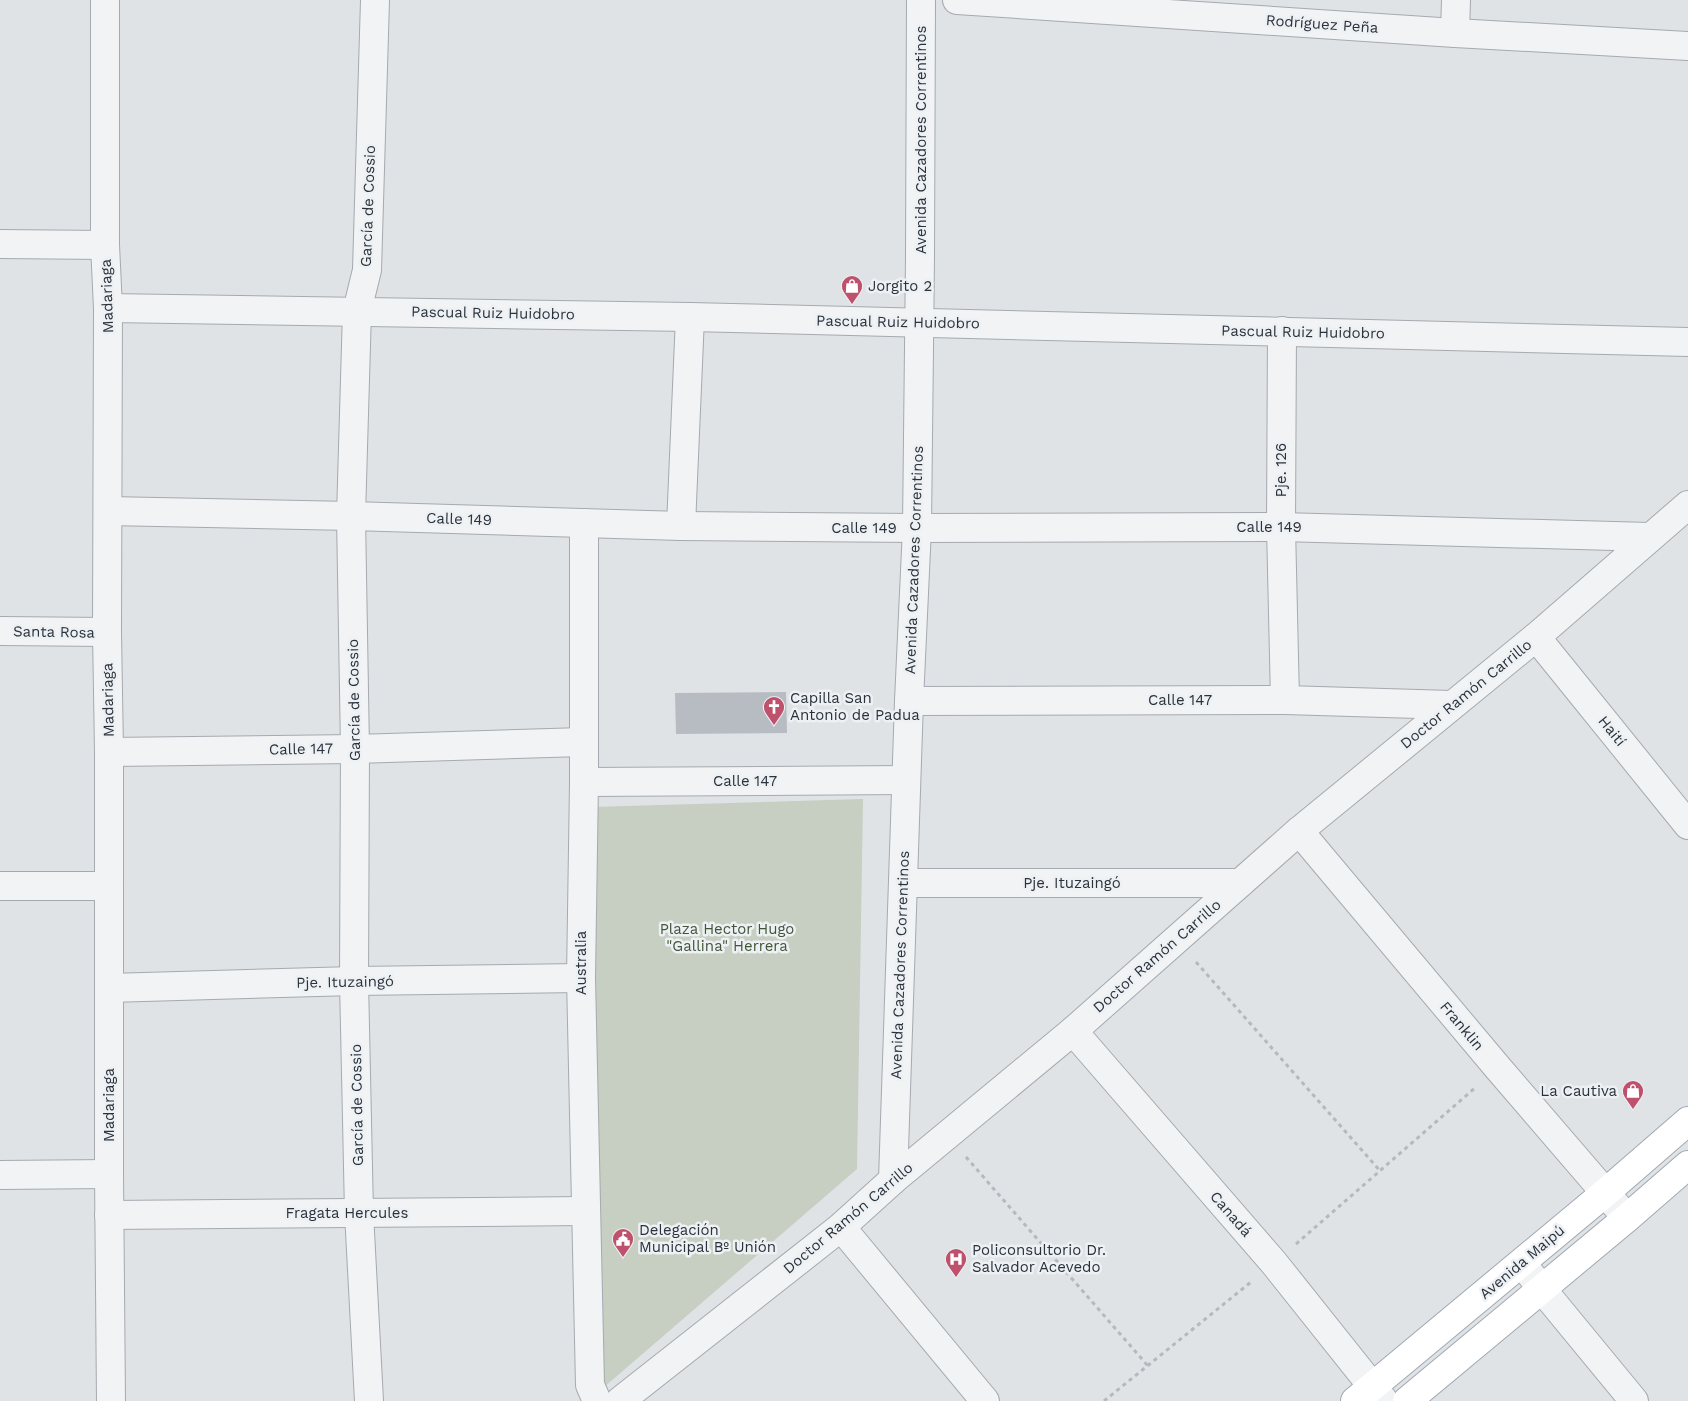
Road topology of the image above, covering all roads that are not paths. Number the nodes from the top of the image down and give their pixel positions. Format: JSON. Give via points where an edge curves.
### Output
{"nodes":[{"id":1,"x":104,"y":0,"type":"edge"},
{"id":2,"x":374,"y":0,"type":"edge"},
{"id":3,"x":921,"y":0,"type":"edge"},
{"id":4,"x":957,"y":0,"type":"edge"},
{"id":5,"x":1456,"y":0,"type":"edge"},
{"id":6,"x":1455,"y":33,"type":"junction"},
{"id":7,"x":1688,"y":46,"type":"edge"},
{"id":8,"x":0,"y":244,"type":"edge"},
{"id":9,"x":105,"y":245,"type":"junction"},
{"id":10,"x":108,"y":308,"type":"junction"},
{"id":11,"x":357,"y":311,"type":"junction"},
{"id":12,"x":690,"y":317,"type":"junction"},
{"id":13,"x":920,"y":323,"type":"junction"},
{"id":14,"x":1282,"y":331,"type":"junction"},
{"id":15,"x":1688,"y":342,"type":"edge"},
{"id":16,"x":1688,"y":505,"type":"edge"},
{"id":17,"x":108,"y":511,"type":"junction"},
{"id":18,"x":351,"y":516,"type":"junction"},
{"id":19,"x":584,"y":523,"type":"junction"},
{"id":20,"x":681,"y":526,"type":"junction"},
{"id":21,"x":1281,"y":527,"type":"junction"},
{"id":22,"x":917,"y":528,"type":"junction"},
{"id":23,"x":1650,"y":537,"type":"junction"},
{"id":24,"x":0,"y":631,"type":"edge"},
{"id":25,"x":107,"y":632,"type":"junction"},
{"id":26,"x":1536,"y":637,"type":"junction"},
{"id":27,"x":1285,"y":700,"type":"junction"},
{"id":28,"x":909,"y":701,"type":"junction"},
{"id":29,"x":1451,"y":705,"type":"junction"},
{"id":30,"x":583,"y":742,"type":"junction"},
{"id":31,"x":354,"y":749,"type":"junction"},
{"id":32,"x":109,"y":752,"type":"junction"},
{"id":33,"x":906,"y":780,"type":"junction"},
{"id":34,"x":584,"y":782,"type":"junction"},
{"id":35,"x":1688,"y":824,"type":"edge"},
{"id":36,"x":1299,"y":831,"type":"junction"},
{"id":37,"x":903,"y":883,"type":"junction"},
{"id":38,"x":1240,"y":883,"type":"junction"},
{"id":39,"x":0,"y":886,"type":"edge"},
{"id":40,"x":109,"y":886,"type":"junction"},
{"id":41,"x":581,"y":978,"type":"junction"},
{"id":42,"x":354,"y":981,"type":"junction"},
{"id":43,"x":109,"y":988,"type":"junction"},
{"id":44,"x":1073,"y":1030,"type":"junction"},
{"id":45,"x":1688,"y":1121,"type":"edge"},
{"id":46,"x":1688,"y":1165,"type":"edge"},
{"id":47,"x":109,"y":1174,"type":"junction"},
{"id":48,"x":0,"y":1175,"type":"edge"},
{"id":49,"x":893,"y":1180,"type":"junction"},
{"id":50,"x":1605,"y":1193,"type":"junction"},
{"id":51,"x":585,"y":1211,"type":"junction"},
{"id":52,"x":359,"y":1213,"type":"junction"},
{"id":53,"x":109,"y":1215,"type":"junction"},
{"id":54,"x":1627,"y":1218,"type":"junction"},
{"id":55,"x":841,"y":1227,"type":"junction"},
{"id":56,"x":1522,"y":1262,"type":"junction"},
{"id":57,"x":1541,"y":1288,"type":"junction"},
{"id":58,"x":1371,"y":1396,"type":"edge"},
{"id":59,"x":111,"y":1401,"type":"edge"},
{"id":60,"x":369,"y":1401,"type":"edge"},
{"id":61,"x":597,"y":1401,"type":"edge"},
{"id":62,"x":620,"y":1401,"type":"edge"},
{"id":63,"x":985,"y":1401,"type":"edge"},
{"id":64,"x":1407,"y":1401,"type":"edge"},
{"id":65,"x":1634,"y":1401,"type":"edge"}],
"edges":[{"from":1,"to":9,"type":"street","name":"Madariaga"},
{"from":2,"to":11,"type":"street","name":"García de Cossio","via":[[366,270]]},
{"from":3,"to":13,"type":"street","name":"Avenida Cazadores Correntinos"},
{"from":4,"to":6,"type":"street","name":"Rodríguez Peña"},
{"from":5,"to":6,"type":"street"},
{"from":6,"to":7,"type":"street","name":"Rodríguez Peña"},
{"from":8,"to":9,"type":"street"},
{"from":9,"to":10,"type":"street","name":"Madariaga"},
{"from":10,"to":11,"type":"street","name":"Pascual Ruiz Huidobro"},
{"from":10,"to":17,"type":"street","name":"Madariaga"},
{"from":11,"to":12,"type":"street","name":"Pascual Ruiz Huidobro"},
{"from":11,"to":18,"type":"street","name":"García de Cossio"},
{"from":12,"to":13,"type":"street","name":"Pascual Ruiz Huidobro"},
{"from":12,"to":20,"type":"street"},
{"from":13,"to":14,"type":"street","name":"Pascual Ruiz Huidobro"},
{"from":13,"to":22,"type":"street","name":"Avenida Cazadores Correntinos"},
{"from":14,"to":15,"type":"street","name":"Pascual Ruiz Huidobro"},
{"from":14,"to":21,"type":"street","name":"Pje. 126"},
{"from":16,"to":23,"type":"street","name":"Doctor Ramón Carrillo"},
{"from":17,"to":18,"type":"street","name":"Calle 149"},
{"from":17,"to":25,"type":"street","name":"Madariaga"},
{"from":18,"to":19,"type":"street","name":"Calle 149"},
{"from":18,"to":31,"type":"street","name":"García de Cossio"},
{"from":19,"to":20,"type":"street","name":"Calle 149"},
{"from":19,"to":30,"type":"street","name":"Australia"},
{"from":20,"to":22,"type":"street","name":"Calle 149"},
{"from":21,"to":22,"type":"street","name":"Calle 149"},
{"from":21,"to":23,"type":"street","name":"Calle 149"},
{"from":21,"to":27,"type":"street","name":"Pje. 126"},
{"from":22,"to":28,"type":"street","name":"Avenida Cazadores Correntinos"},
{"from":23,"to":26,"type":"street","name":"Doctor Ramón Carrillo"},
{"from":24,"to":25,"type":"street","name":"Santa Rosa"},
{"from":25,"to":32,"type":"street","name":"Madariaga"},
{"from":26,"to":29,"type":"street","name":"Doctor Ramón Carrillo"},
{"from":26,"to":35,"type":"street","name":"Haití"},
{"from":27,"to":28,"type":"street","name":"Calle 147"},
{"from":27,"to":29,"type":"street","name":"Calle 147"},
{"from":28,"to":33,"type":"street","name":"Avenida Cazadores Correntinos"},
{"from":29,"to":36,"type":"street","name":"Doctor Ramón Carrillo"},
{"from":30,"to":31,"type":"street","name":"Calle 147"},
{"from":30,"to":34,"type":"street","name":"Australia"},
{"from":31,"to":32,"type":"street","name":"Calle 147"},
{"from":31,"to":42,"type":"street","name":"García de Cossio"},
{"from":32,"to":40,"type":"street","name":"Madariaga"},
{"from":33,"to":34,"type":"street","name":"Calle 147"},
{"from":33,"to":37,"type":"street","name":"Avenida Cazadores Correntinos"},
{"from":34,"to":41,"type":"street","name":"Australia"},
{"from":36,"to":38,"type":"street","name":"Doctor Ramón Carrillo"},
{"from":36,"to":50,"type":"street","name":"Franklin"},
{"from":37,"to":38,"type":"street","name":"Pje. Ituzaingó"},
{"from":37,"to":49,"type":"street","name":"Avenida Cazadores Correntinos"},
{"from":38,"to":44,"type":"street","name":"Doctor Ramón Carrillo"},
{"from":39,"to":40,"type":"street"},
{"from":40,"to":43,"type":"street","name":"Madariaga"},
{"from":41,"to":42,"type":"street","name":"Pje. Ituzaingó"},
{"from":41,"to":51,"type":"street","name":"Australia"},
{"from":42,"to":43,"type":"street","name":"Pje. Ituzaingó"},
{"from":42,"to":52,"type":"street","name":"García de Cossio"},
{"from":43,"to":47,"type":"street","name":"Madariaga"},
{"from":44,"to":49,"type":"street","name":"Doctor Ramón Carrillo"},
{"from":44,"to":58,"type":"street","name":"Canadá","via":[[1274,1263]]},
{"from":45,"to":50,"type":"main road","name":"Avenida Maipú"},
{"from":46,"to":54,"type":"main road"},
{"from":47,"to":48,"type":"street"},
{"from":47,"to":53,"type":"street","name":"Madariaga"},
{"from":49,"to":55,"type":"street","name":"Doctor Ramón Carrillo"},
{"from":50,"to":54,"type":"street","name":"Franklin"},
{"from":50,"to":56,"type":"main road","name":"Avenida Maipú"},
{"from":51,"to":52,"type":"street","name":"Fragata Hercules"},
{"from":51,"to":61,"type":"street","name":"Australia","via":[[590,1385]]},
{"from":52,"to":53,"type":"street","name":"Fragata Hercules"},
{"from":52,"to":60,"type":"street","name":"García de Cossio"},
{"from":53,"to":59,"type":"street","name":"Madariaga"},
{"from":54,"to":57,"type":"main road"},
{"from":55,"to":62,"type":"street","name":"Doctor Ramón Carrillo"},
{"from":55,"to":63,"type":"street"},
{"from":56,"to":57,"type":"street"},
{"from":56,"to":58,"type":"main road","name":"Avenida Maipú"},
{"from":57,"to":64,"type":"main road"},
{"from":57,"to":65,"type":"street"}]}
